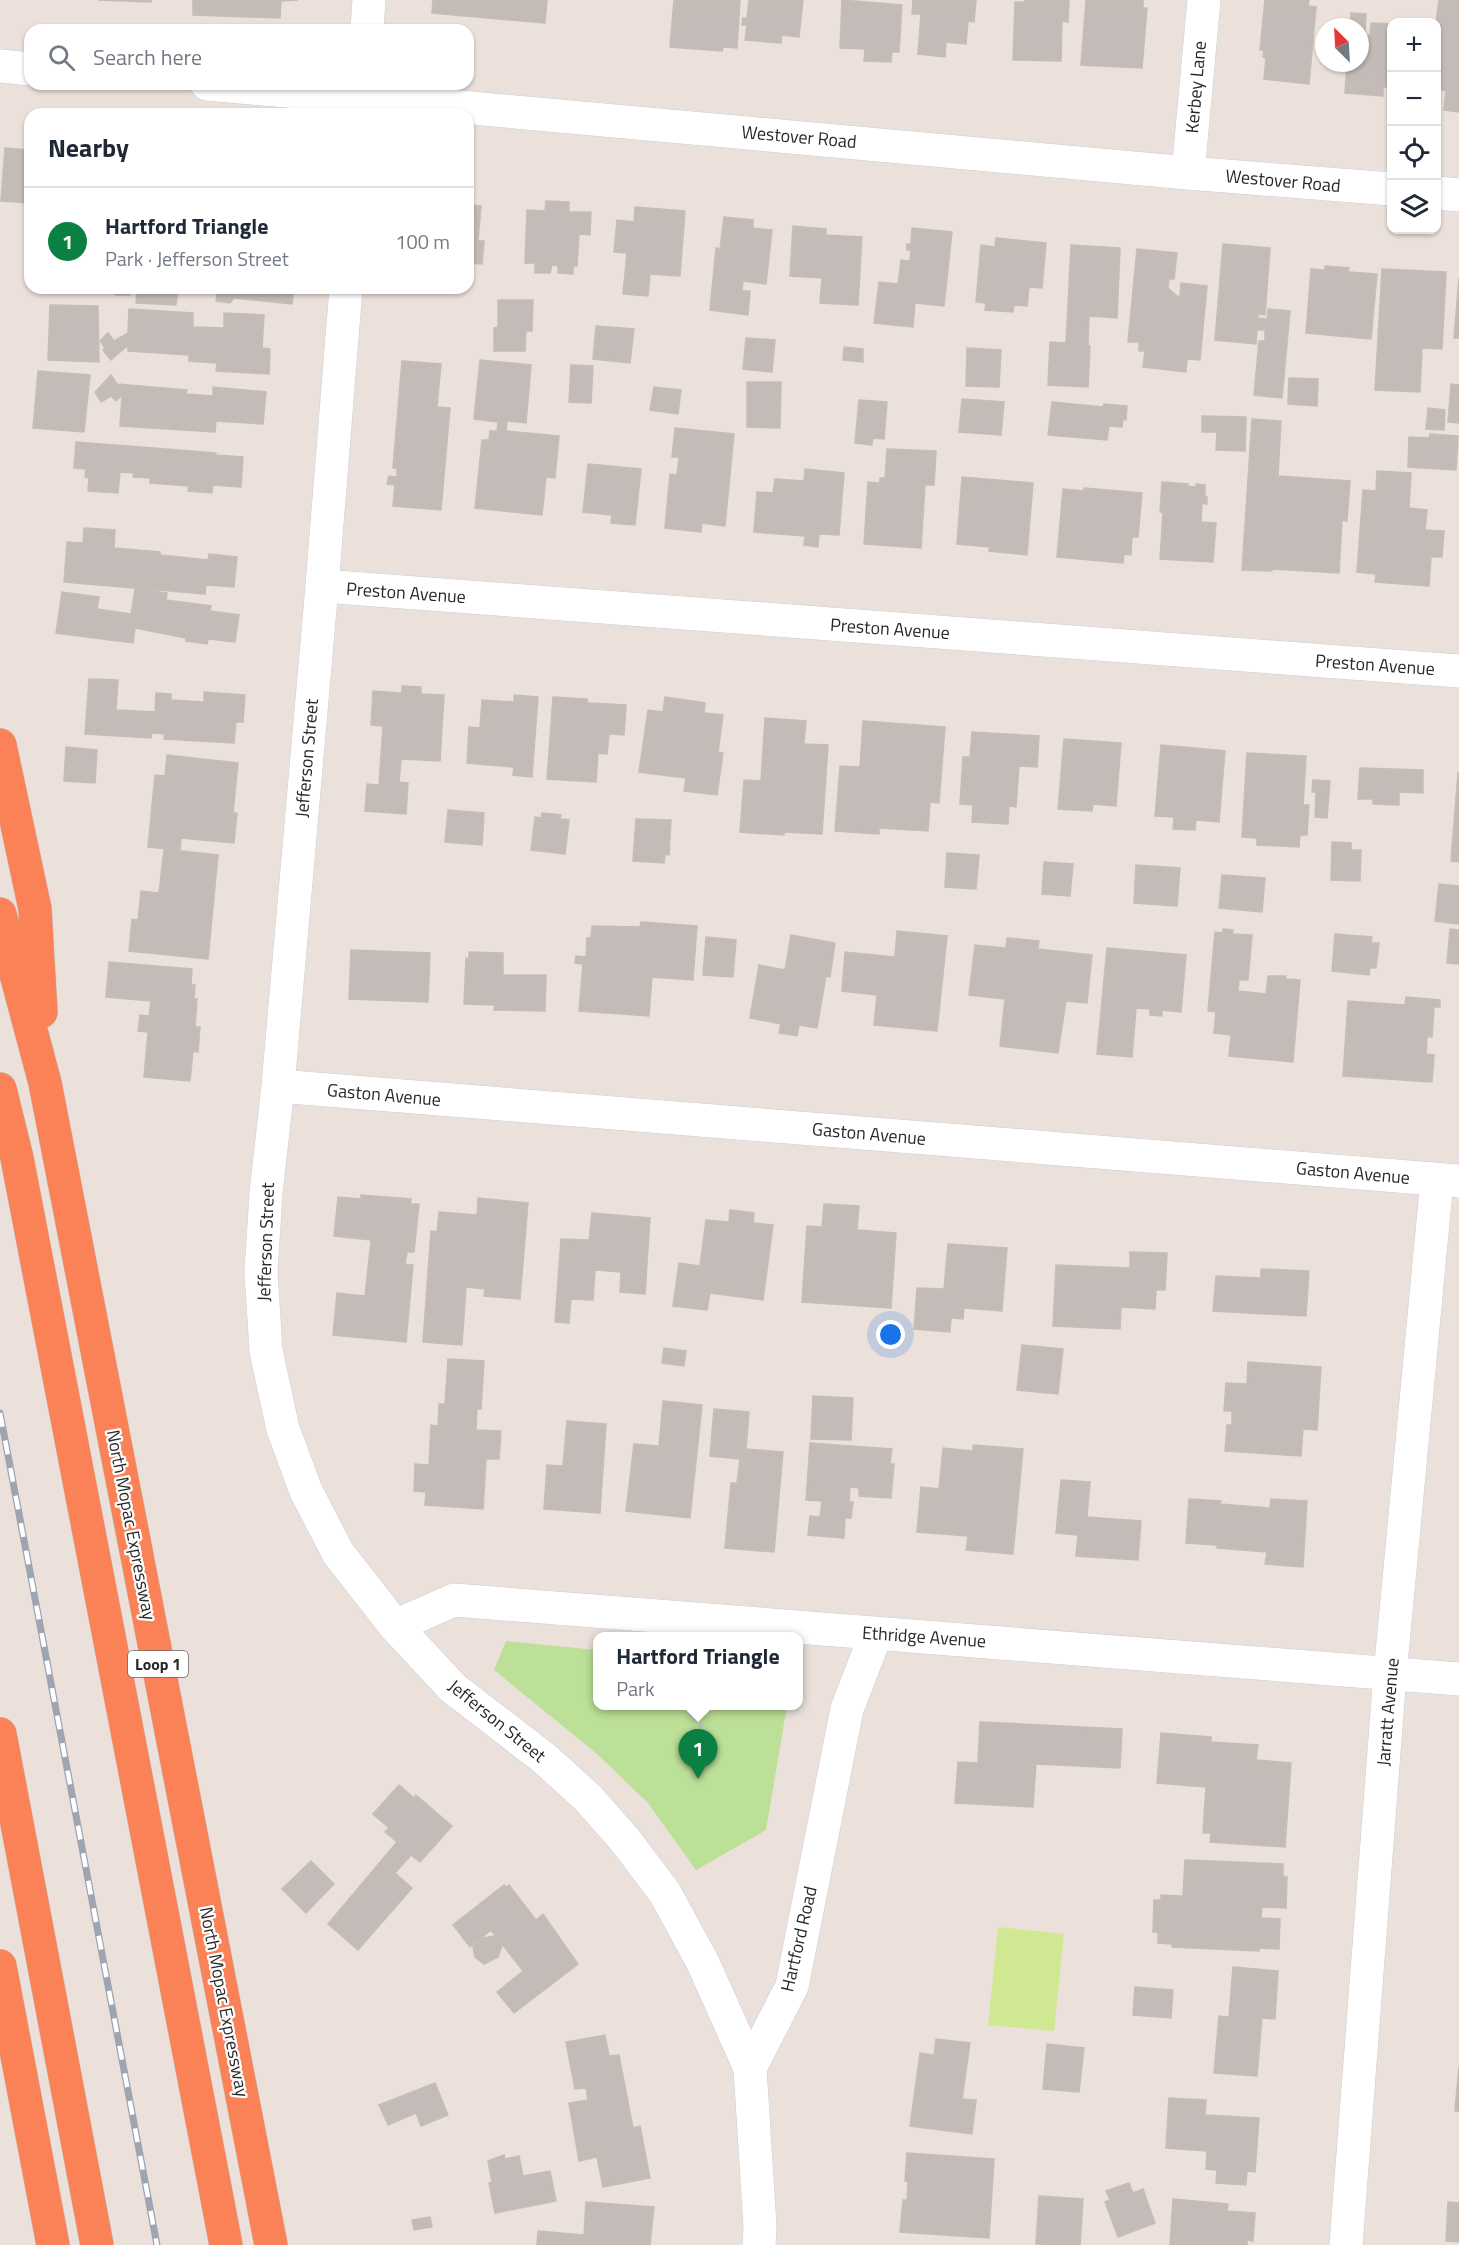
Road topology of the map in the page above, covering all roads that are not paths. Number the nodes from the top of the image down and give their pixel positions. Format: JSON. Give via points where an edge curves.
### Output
{"nodes":[{"id":1,"x":369,"y":0,"type":"edge"},
{"id":2,"x":1204,"y":0,"type":"edge"},
{"id":3,"x":367,"y":24,"type":"edge"},
{"id":4,"x":0,"y":66,"type":"edge"},
{"id":5,"x":24,"y":68,"type":"edge"},
{"id":6,"x":273,"y":90,"type":"edge"},
{"id":7,"x":361,"y":98,"type":"edge"},
{"id":8,"x":471,"y":108,"type":"edge"},
{"id":9,"x":474,"y":108,"type":"edge"},
{"id":10,"x":1188,"y":173,"type":"junction"},
{"id":11,"x":1387,"y":189,"type":"edge"},
{"id":12,"x":1441,"y":193,"type":"edge"},
{"id":13,"x":1459,"y":195,"type":"edge"},
{"id":14,"x":346,"y":294,"type":"edge"},
{"id":15,"x":322,"y":586,"type":"junction"},
{"id":16,"x":1459,"y":671,"type":"edge"},
{"id":17,"x":0,"y":745,"type":"edge"},
{"id":18,"x":0,"y":914,"type":"edge"},
{"id":19,"x":45,"y":1083,"type":"junction"},
{"id":20,"x":278,"y":1086,"type":"junction"},
{"id":21,"x":0,"y":1089,"type":"edge"},
{"id":22,"x":1448,"y":1180,"type":"edge"},
{"id":23,"x":395,"y":1626,"type":"junction"},
{"id":24,"x":876,"y":1634,"type":"junction"},
{"id":25,"x":1390,"y":1674,"type":"junction"},
{"id":26,"x":1459,"y":1680,"type":"edge"},
{"id":27,"x":0,"y":1734,"type":"edge"},
{"id":28,"x":0,"y":1966,"type":"edge"},
{"id":29,"x":750,"y":2068,"type":"junction"},
{"id":30,"x":53,"y":2245,"type":"edge"},
{"id":31,"x":97,"y":2245,"type":"edge"},
{"id":32,"x":226,"y":2245,"type":"edge"},
{"id":33,"x":272,"y":2245,"type":"edge"},
{"id":34,"x":759,"y":2245,"type":"edge"},
{"id":35,"x":1347,"y":2245,"type":"edge"}],
"edges":[{"from":1,"to":3,"type":"street"},
{"from":2,"to":10,"type":"street","name":"Kerbey Lane"},
{"from":4,"to":5,"type":"street"},
{"from":6,"to":7,"type":"street","name":"Westover Road"},
{"from":7,"to":8,"type":"street","name":"Westover Road"},
{"from":9,"to":10,"type":"street","name":"Westover Road"},
{"from":10,"to":11,"type":"street","name":"Westover Road"},
{"from":12,"to":13,"type":"street"},
{"from":14,"to":15,"type":"street","name":"Jefferson Street"},
{"from":15,"to":16,"type":"street","name":"Preston Avenue"},
{"from":15,"to":20,"type":"street","name":"Jefferson Street"},
{"from":17,"to":19,"type":"highway","via":[[35,909]]},
{"from":18,"to":19,"type":"highway","name":"North Mopac Expressway","number":"Loop 1"},
{"from":19,"to":33,"type":"highway","name":"North Mopac Expressway","number":"Loop 1"},
{"from":20,"to":22,"type":"street","name":"Gaston Avenue"},
{"from":20,"to":23,"type":"street","name":"Jefferson Street","via":[[261,1272],[268,1362],[283,1429],[306,1491],[338,1553]]},
{"from":21,"to":32,"type":"highway","via":[[17,1158]]},
{"from":22,"to":25,"type":"street","name":"Jarratt Avenue"},
{"from":23,"to":24,"type":"street","name":"Ethridge Avenue","via":[[454,1600]]},
{"from":23,"to":29,"type":"street","name":"Jefferson Street","via":[[453,1688],[588,1798],[625,1840],[665,1893],[703,1963]]},
{"from":24,"to":25,"type":"street","name":"Ethridge Avenue"},
{"from":24,"to":29,"type":"street","name":"Hartford Road","via":[[847,1708],[792,1986]]},
{"from":25,"to":26,"type":"street","name":"Ethridge Avenue"},
{"from":25,"to":35,"type":"street","name":"Jarratt Avenue"},
{"from":27,"to":31,"type":"highway"},
{"from":28,"to":30,"type":"highway"},
{"from":29,"to":34,"type":"street"}]}
